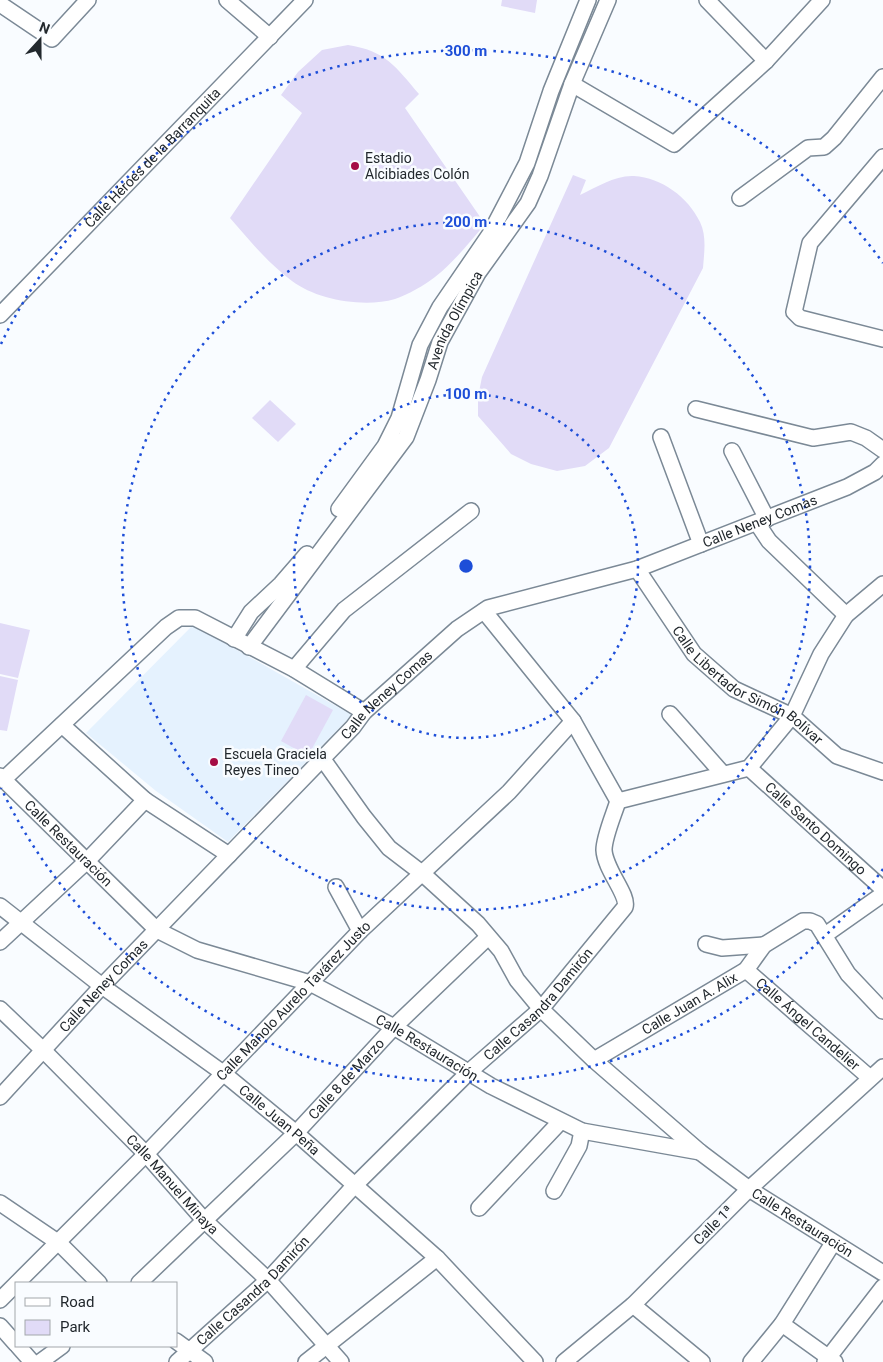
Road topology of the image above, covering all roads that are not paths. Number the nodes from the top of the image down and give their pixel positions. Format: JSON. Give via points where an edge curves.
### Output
{"nodes":[{"id":1,"x":88,"y":0,"type":"edge"},
{"id":2,"x":227,"y":0,"type":"edge"},
{"id":3,"x":305,"y":0,"type":"edge"},
{"id":4,"x":588,"y":0,"type":"edge"},
{"id":5,"x":608,"y":0,"type":"edge"},
{"id":6,"x":707,"y":0,"type":"edge"},
{"id":7,"x":822,"y":0,"type":"edge"},
{"id":8,"x":0,"y":4,"type":"edge"},
{"id":9,"x":270,"y":36,"type":"junction"},
{"id":10,"x":766,"y":61,"type":"junction"},
{"id":11,"x":883,"y":78,"type":"edge"},
{"id":12,"x":572,"y":84,"type":"junction"},
{"id":13,"x":883,"y":157,"type":"edge"},
{"id":14,"x":740,"y":198,"type":"dead end"},
{"id":15,"x":0,"y":316,"type":"edge"},
{"id":16,"x":883,"y":339,"type":"edge"},
{"id":17,"x":696,"y":410,"type":"dead end"},
{"id":18,"x":661,"y":437,"type":"dead end"},
{"id":19,"x":883,"y":450,"type":"edge"},
{"id":20,"x":732,"y":451,"type":"dead end"},
{"id":21,"x":883,"y":464,"type":"edge"},
{"id":22,"x":471,"y":511,"type":"dead end"},
{"id":23,"x":762,"y":521,"type":"junction"},
{"id":24,"x":701,"y":544,"type":"junction"},
{"id":25,"x":637,"y":569,"type":"junction"},
{"id":26,"x":883,"y":584,"type":"edge"},
{"id":27,"x":484,"y":611,"type":"junction"},
{"id":28,"x":846,"y":615,"type":"junction"},
{"id":29,"x":234,"y":639,"type":"junction"},
{"id":30,"x":249,"y":647,"type":"junction"},
{"id":31,"x":294,"y":669,"type":"junction"},
{"id":32,"x":364,"y":712,"type":"junction"},
{"id":33,"x":670,"y":714,"type":"dead end"},
{"id":34,"x":792,"y":716,"type":"junction"},
{"id":35,"x":573,"y":721,"type":"junction"},
{"id":36,"x":62,"y":725,"type":"junction"},
{"id":37,"x":322,"y":758,"type":"junction"},
{"id":38,"x":749,"y":768,"type":"junction"},
{"id":39,"x":883,"y":772,"type":"edge"},
{"id":40,"x":723,"y":774,"type":"junction"},
{"id":41,"x":2,"y":778,"type":"edge"},
{"id":42,"x":145,"y":800,"type":"junction"},
{"id":43,"x":618,"y":801,"type":"junction"},
{"id":44,"x":229,"y":855,"type":"junction"},
{"id":45,"x":87,"y":861,"type":"junction"},
{"id":46,"x":423,"y":874,"type":"junction"},
{"id":47,"x":336,"y":887,"type":"dead end"},
{"id":48,"x":883,"y":889,"type":"edge"},
{"id":49,"x":883,"y":894,"type":"edge"},
{"id":50,"x":0,"y":906,"type":"edge"},
{"id":51,"x":20,"y":922,"type":"junction"},
{"id":52,"x":157,"y":930,"type":"junction"},
{"id":53,"x":360,"y":931,"type":"junction"},
{"id":54,"x":825,"y":935,"type":"junction"},
{"id":55,"x":488,"y":937,"type":"junction"},
{"id":56,"x":0,"y":942,"type":"edge"},
{"id":57,"x":706,"y":944,"type":"dead end"},
{"id":58,"x":764,"y":945,"type":"junction"},
{"id":59,"x":746,"y":970,"type":"junction"},
{"id":60,"x":310,"y":983,"type":"junction"},
{"id":61,"x":102,"y":986,"type":"junction"},
{"id":62,"x":0,"y":1009,"type":"edge"},
{"id":63,"x":541,"y":1009,"type":"junction"},
{"id":64,"x":883,"y":1011,"type":"edge"},
{"id":65,"x":394,"y":1027,"type":"junction"},
{"id":66,"x":44,"y":1051,"type":"junction"},
{"id":67,"x":594,"y":1060,"type":"junction"},
{"id":68,"x":883,"y":1067,"type":"edge"},
{"id":69,"x":470,"y":1071,"type":"junction"},
{"id":70,"x":224,"y":1073,"type":"junction"},
{"id":71,"x":869,"y":1078,"type":"junction"},
{"id":72,"x":0,"y":1097,"type":"edge"},
{"id":73,"x":560,"y":1122,"type":"junction"},
{"id":74,"x":582,"y":1131,"type":"junction"},
{"id":75,"x":296,"y":1133,"type":"junction"},
{"id":76,"x":700,"y":1152,"type":"junction"},
{"id":77,"x":146,"y":1154,"type":"junction"},
{"id":78,"x":354,"y":1186,"type":"junction"},
{"id":79,"x":749,"y":1189,"type":"junction"},
{"id":80,"x":554,"y":1191,"type":"dead end"},
{"id":81,"x":0,"y":1202,"type":"edge"},
{"id":82,"x":479,"y":1208,"type":"dead end"},
{"id":83,"x":204,"y":1220,"type":"junction"},
{"id":84,"x":59,"y":1243,"type":"junction"},
{"id":85,"x":834,"y":1243,"type":"junction"},
{"id":86,"x":437,"y":1258,"type":"junction"},
{"id":87,"x":883,"y":1273,"type":"edge"},
{"id":88,"x":268,"y":1280,"type":"junction"},
{"id":89,"x":19,"y":1282,"type":"edge"},
{"id":90,"x":98,"y":1282,"type":"edge"},
{"id":91,"x":140,"y":1282,"type":"edge"},
{"id":92,"x":15,"y":1286,"type":"edge"},
{"id":93,"x":883,"y":1287,"type":"edge"},
{"id":94,"x":0,"y":1300,"type":"edge"},
{"id":95,"x":633,"y":1305,"type":"junction"},
{"id":96,"x":782,"y":1324,"type":"junction"},
{"id":97,"x":0,"y":1326,"type":"edge"},
{"id":98,"x":178,"y":1342,"type":"edge"},
{"id":99,"x":15,"y":1343,"type":"edge"},
{"id":100,"x":325,"y":1345,"type":"junction"},
{"id":101,"x":19,"y":1347,"type":"edge"},
{"id":102,"x":61,"y":1347,"type":"edge"},
{"id":103,"x":192,"y":1351,"type":"junction"},
{"id":104,"x":830,"y":1360,"type":"edge"},
{"id":105,"x":32,"y":1362,"type":"edge"},
{"id":106,"x":40,"y":1362,"type":"edge"},
{"id":107,"x":177,"y":1362,"type":"edge"},
{"id":108,"x":206,"y":1362,"type":"edge"},
{"id":109,"x":306,"y":1362,"type":"edge"},
{"id":110,"x":341,"y":1362,"type":"edge"},
{"id":111,"x":535,"y":1362,"type":"edge"},
{"id":112,"x":564,"y":1362,"type":"edge"},
{"id":113,"x":702,"y":1362,"type":"edge"},
{"id":114,"x":751,"y":1362,"type":"edge"}],
"edges":[{"from":1,"to":8,"type":"street","via":[[52,39]]},
{"from":2,"to":9,"type":"street"},
{"from":3,"to":9,"type":"street","name":"Calle Héroes de la Barranquita"},
{"from":4,"to":29,"type":"street","via":[[551,91],[527,163],[490,234],[440,307],[420,345],[399,418],[385,446],[303,560],[251,612]]},
{"from":5,"to":12,"type":"street","name":"Avenida Olímpica"},
{"from":6,"to":10,"type":"street"},
{"from":7,"to":10,"type":"street"},
{"from":9,"to":15,"type":"street","name":"Calle Héroes de la Barranquita"},
{"from":10,"to":12,"type":"street","via":[[674,144]]},
{"from":11,"to":14,"type":"street","via":[[824,147],[808,148]]},
{"from":12,"to":30,"type":"street","name":"Avenida Olímpica","via":[[532,194],[478,273],[440,342],[406,437]]},
{"from":13,"to":16,"type":"street","via":[[810,243],[794,312],[800,318]]},
{"from":17,"to":19,"type":"street","via":[[813,438],[851,432]]},
{"from":18,"to":24,"type":"street"},
{"from":20,"to":23,"type":"street"},
{"from":21,"to":23,"type":"street","name":"Calle Neney Comas","via":[[876,472],[846,487]]},
{"from":22,"to":31,"type":"street","via":[[344,610]]},
{"from":23,"to":24,"type":"street","name":"Calle Neney Comas"},
{"from":23,"to":28,"type":"street","via":[[769,541]]},
{"from":24,"to":25,"type":"street","name":"Calle Neney Comas"},
{"from":25,"to":27,"type":"street","name":"Calle Neney Comas"},
{"from":25,"to":34,"type":"street","name":"Calle Libertador Simón Bolívar","via":[[694,654],[734,689]]},
{"from":26,"to":28,"type":"street"},
{"from":27,"to":32,"type":"street","name":"Calle Neney Comas","via":[[457,629]]},
{"from":27,"to":35,"type":"street"},
{"from":28,"to":34,"type":"street","via":[[821,654]]},
{"from":29,"to":30,"type":"street"},
{"from":29,"to":36,"type":"street","via":[[195,618],[179,618]]},
{"from":30,"to":31,"type":"street"},
{"from":31,"to":32,"type":"street"},
{"from":32,"to":37,"type":"street","name":"Calle Neney Comas"},
{"from":33,"to":40,"type":"street"},
{"from":34,"to":38,"type":"street"},
{"from":34,"to":39,"type":"street","name":"Calle Libertador Simón Bolívar","via":[[837,756]]},
{"from":35,"to":43,"type":"street"},
{"from":35,"to":46,"type":"street","name":"Calle Manolo Aurelo Tavárez Justo","via":[[509,792]]},
{"from":36,"to":41,"type":"street"},
{"from":36,"to":42,"type":"street"},
{"from":37,"to":44,"type":"street","name":"Calle Neney Comas"},
{"from":37,"to":46,"type":"street","via":[[390,848]]},
{"from":38,"to":40,"type":"street"},
{"from":38,"to":48,"type":"street","name":"Calle Santo Domingo"},
{"from":40,"to":43,"type":"street"},
{"from":41,"to":45,"type":"street","name":"Calle Restauración"},
{"from":42,"to":44,"type":"street"},
{"from":42,"to":45,"type":"street"},
{"from":43,"to":63,"type":"street","name":"Calle Casandra Damirón","via":[[604,849],[609,871],[626,898],[626,907]]},
{"from":44,"to":52,"type":"street","name":"Calle Neney Comas"},
{"from":45,"to":51,"type":"street"},
{"from":45,"to":52,"type":"street","name":"Calle Restauración"},
{"from":46,"to":53,"type":"street","name":"Calle Manolo Aurelo Tavárez Justo"},
{"from":46,"to":55,"type":"street"},
{"from":47,"to":53,"type":"street"},
{"from":49,"to":54,"type":"street"},
{"from":50,"to":51,"type":"street","name":"Calle Juan Peña"},
{"from":51,"to":56,"type":"street"},
{"from":51,"to":61,"type":"street","name":"Calle Juan Peña"},
{"from":52,"to":60,"type":"street","name":"Calle Restauración","via":[[197,950]]},
{"from":52,"to":61,"type":"street","name":"Calle Neney Comas"},
{"from":53,"to":60,"type":"street","name":"Calle Manolo Aurelo Tavárez Justo"},
{"from":54,"to":58,"type":"street","name":"Calle Juan A. Alix","via":[[817,924],[806,920]]},
{"from":54,"to":64,"type":"street","via":[[848,974]]},
{"from":55,"to":63,"type":"street"},
{"from":55,"to":65,"type":"street","name":"Calle 8 de Marzo"},
{"from":57,"to":58,"type":"street","via":[[722,948]]},
{"from":58,"to":59,"type":"street","name":"Calle Juan A. Alix"},
{"from":59,"to":67,"type":"street","name":"Calle Juan A. Alix"},
{"from":59,"to":71,"type":"street","name":"Calle Ángel Candelier"},
{"from":60,"to":65,"type":"street","name":"Calle Restauración"},
{"from":60,"to":70,"type":"street","name":"Calle Manolo Aurelo Tavárez Justo"},
{"from":61,"to":66,"type":"street","name":"Calle Neney Comas"},
{"from":61,"to":70,"type":"street","name":"Calle Juan Peña"},
{"from":62,"to":66,"type":"street","name":"Calle Manuel Minaya"},
{"from":63,"to":67,"type":"street"},
{"from":63,"to":69,"type":"street","name":"Calle Casandra Damirón"},
{"from":65,"to":69,"type":"street","name":"Calle Restauración"},
{"from":65,"to":75,"type":"street","name":"Calle 8 de Marzo"},
{"from":66,"to":72,"type":"street","name":"Calle Neney Comas"},
{"from":66,"to":77,"type":"street","name":"Calle Manuel Minaya"},
{"from":67,"to":76,"type":"street"},
{"from":68,"to":71,"type":"street","name":"Calle 1ª"},
{"from":69,"to":73,"type":"street","name":"Calle Restauración","via":[[491,1086]]},
{"from":69,"to":78,"type":"street","name":"Calle Casandra Damirón"},
{"from":70,"to":75,"type":"street","name":"Calle Juan Peña"},
{"from":70,"to":77,"type":"street","name":"Calle Manolo Aurelo Tavárez Justo"},
{"from":71,"to":79,"type":"street","name":"Calle 1ª"},
{"from":73,"to":74,"type":"street","name":"Calle Restauración"},
{"from":73,"to":82,"type":"street"},
{"from":74,"to":76,"type":"street","name":"Calle Restauración"},
{"from":74,"to":80,"type":"street","via":[[579,1146]]},
{"from":75,"to":78,"type":"street","name":"Calle Juan Peña"},
{"from":75,"to":83,"type":"street","name":"Calle 8 de Marzo"},
{"from":76,"to":79,"type":"street","name":"Calle Restauración"},
{"from":77,"to":83,"type":"street","name":"Calle Manuel Minaya"},
{"from":77,"to":84,"type":"street","name":"Calle Manolo Aurelo Tavárez Justo"},
{"from":78,"to":86,"type":"street","name":"Calle Juan Peña"},
{"from":78,"to":88,"type":"street","name":"Calle Casandra Damirón"},
{"from":79,"to":85,"type":"street","name":"Calle Restauración"},
{"from":79,"to":95,"type":"street","name":"Calle 1ª"},
{"from":81,"to":84,"type":"street"},
{"from":83,"to":88,"type":"street","name":"Calle Manuel Minaya"},
{"from":83,"to":91,"type":"street","name":"Calle 8 de Marzo"},
{"from":84,"to":89,"type":"street","name":"Calle Manolo Aurelo Tavárez Justo"},
{"from":84,"to":90,"type":"street"},
{"from":85,"to":87,"type":"street","name":"Calle Restauración"},
{"from":85,"to":96,"type":"street"},
{"from":86,"to":100,"type":"street"},
{"from":86,"to":111,"type":"street","name":"Calle Juan Peña"},
{"from":88,"to":100,"type":"street","name":"Calle Manuel Minaya"},
{"from":88,"to":103,"type":"street","name":"Calle Casandra Damirón"},
{"from":92,"to":94,"type":"street","name":"Calle Manolo Aurelo Tavárez Justo"},
{"from":93,"to":104,"type":"street"},
{"from":95,"to":112,"type":"street","name":"Calle 1ª"},
{"from":95,"to":113,"type":"street"},
{"from":96,"to":104,"type":"street"},
{"from":96,"to":114,"type":"street"},
{"from":97,"to":99,"type":"street"},
{"from":98,"to":103,"type":"street"},
{"from":100,"to":109,"type":"street"},
{"from":100,"to":110,"type":"street","name":"Calle Manuel Minaya"},
{"from":101,"to":105,"type":"street"},
{"from":102,"to":106,"type":"street"},
{"from":103,"to":107,"type":"street","name":"Calle Casandra Damirón"},
{"from":103,"to":108,"type":"street"}]}
